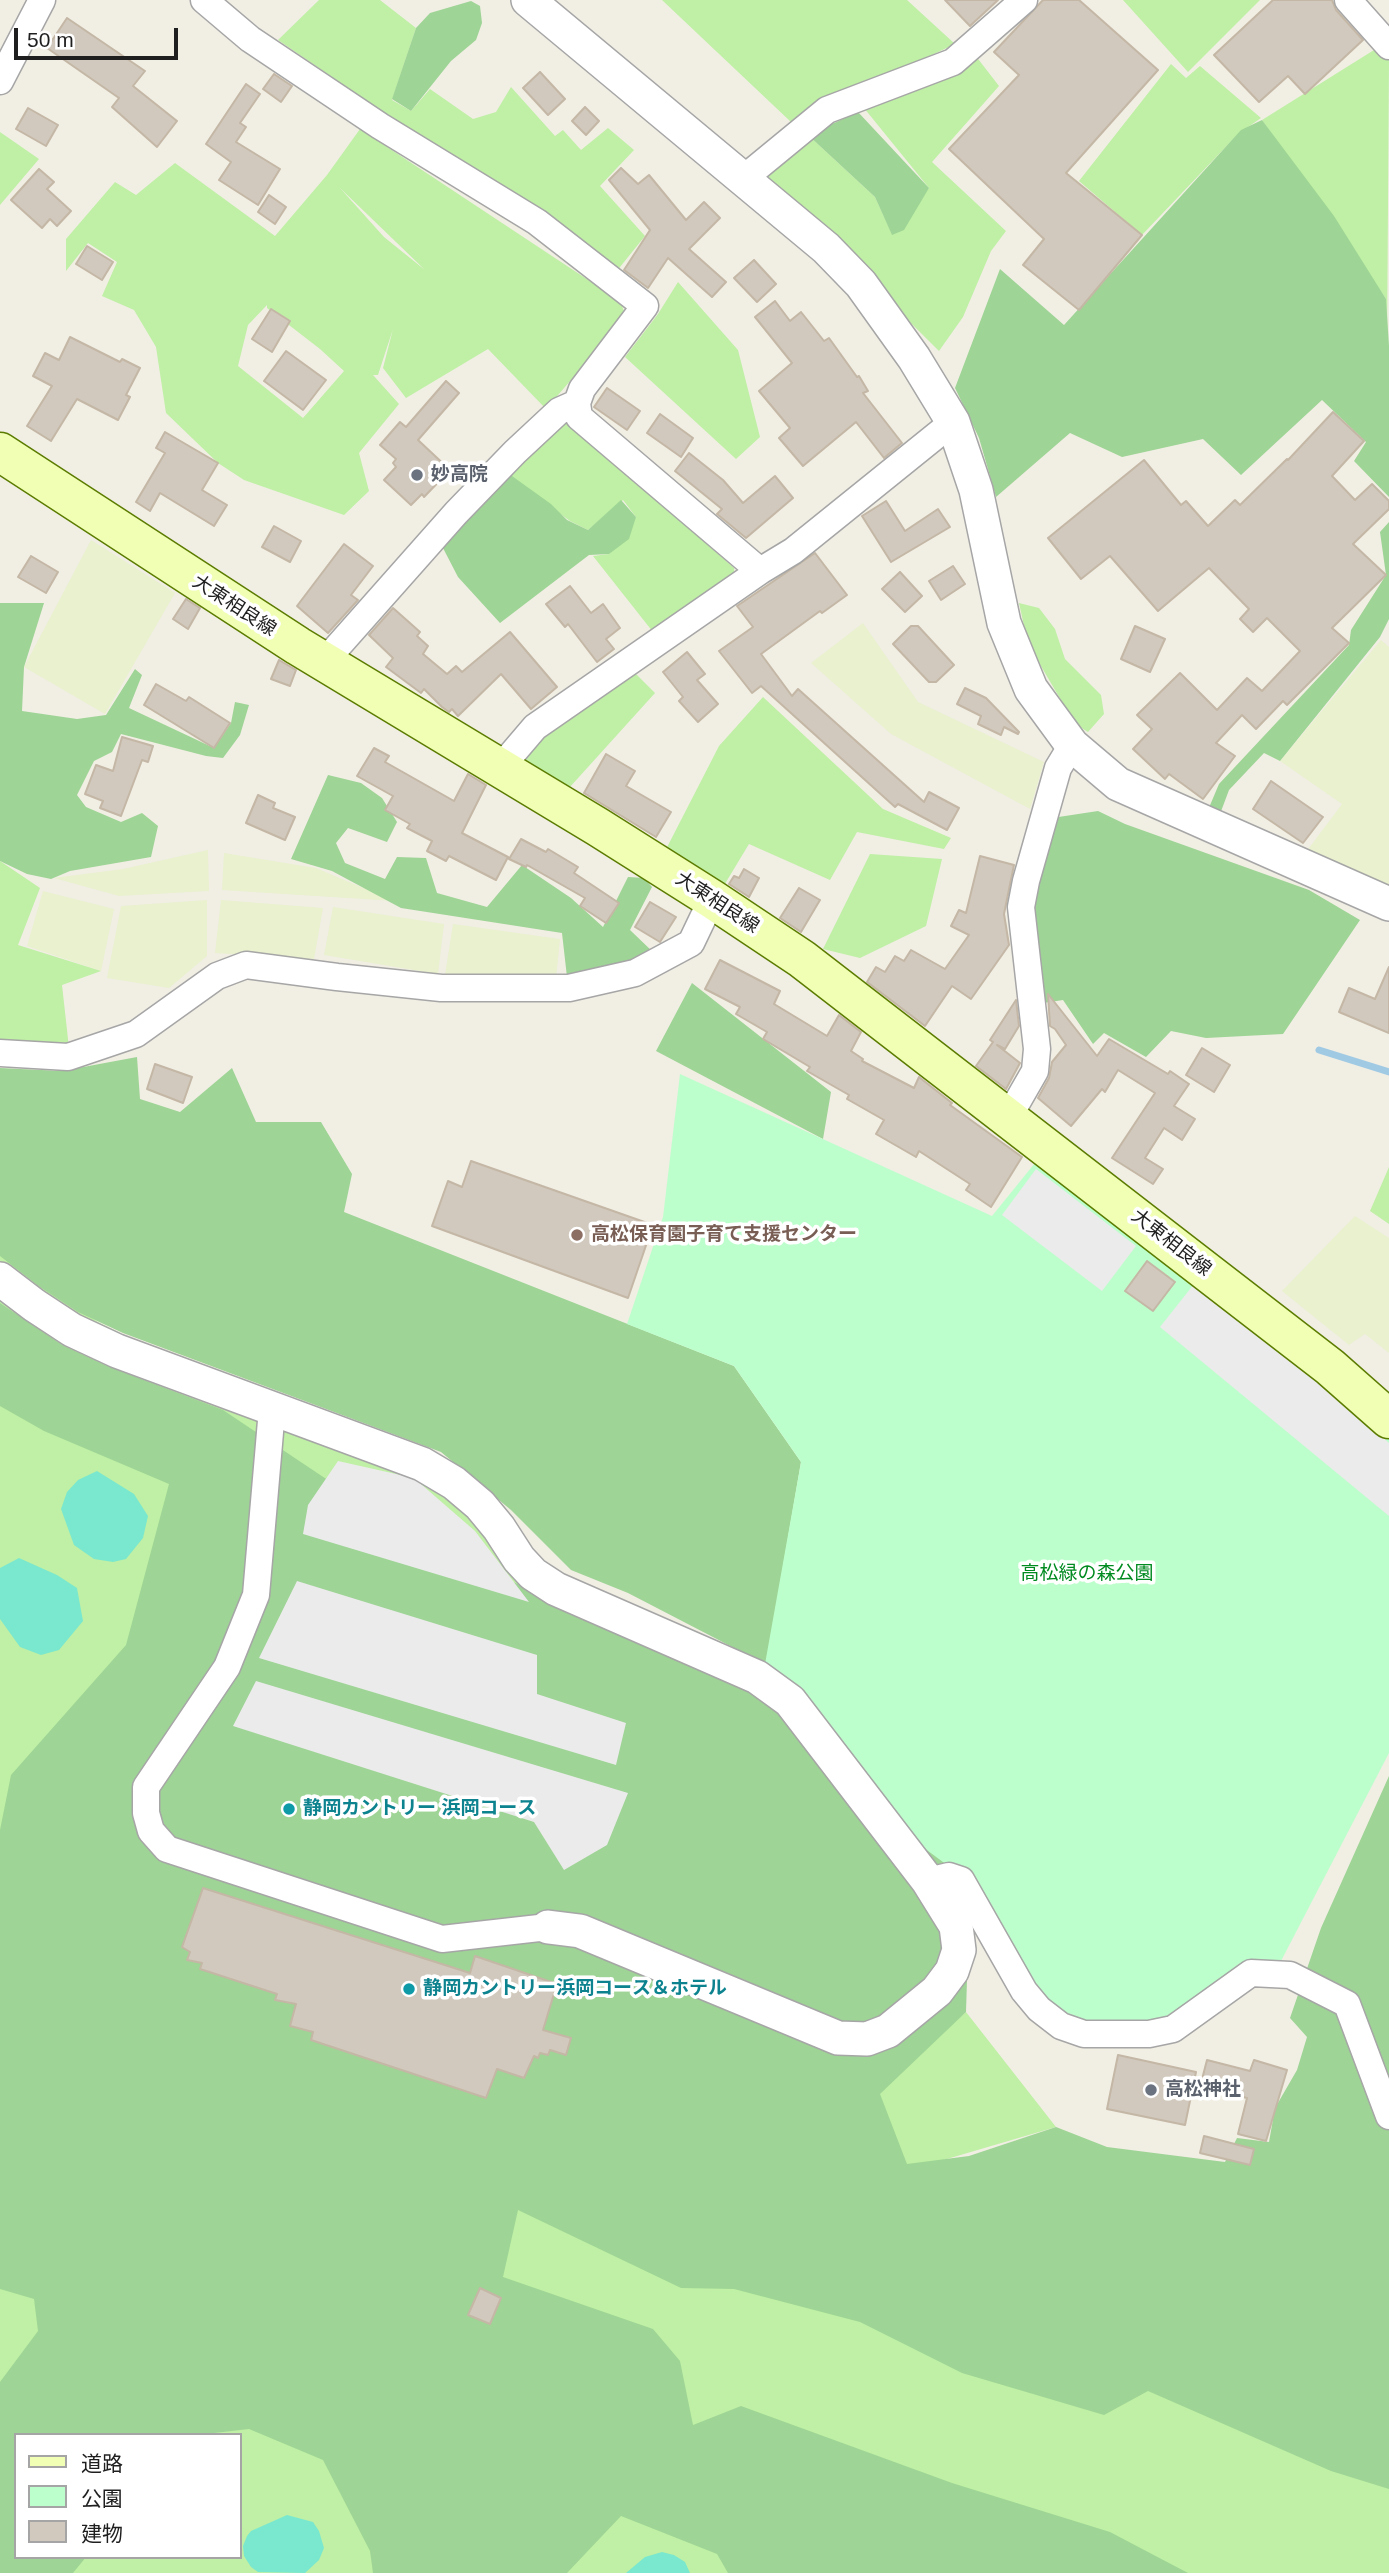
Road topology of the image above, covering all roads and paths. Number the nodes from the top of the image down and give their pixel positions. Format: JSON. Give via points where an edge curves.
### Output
{"nodes":[{"id":1,"x":42,"y":0,"type":"edge"},
{"id":2,"x":204,"y":0,"type":"edge"},
{"id":3,"x":528,"y":0,"type":"edge"},
{"id":4,"x":1024,"y":0,"type":"edge"},
{"id":5,"x":1348,"y":0,"type":"edge"},
{"id":6,"x":1389,"y":46,"type":"edge"},
{"id":7,"x":0,"y":81,"type":"edge"},
{"id":8,"x":743,"y":179,"type":"junction"},
{"id":9,"x":577,"y":404,"type":"junction"},
{"id":10,"x":953,"y":422,"type":"junction"},
{"id":11,"x":0,"y":452,"type":"edge"},
{"id":12,"x":760,"y":571,"type":"junction"},
{"id":13,"x":324,"y":662,"type":"junction"},
{"id":14,"x":1072,"y":745,"type":"junction"},
{"id":15,"x":500,"y":768,"type":"junction"},
{"id":16,"x":712,"y":899,"type":"junction"},
{"id":17,"x":1389,"y":904,"type":"edge"},
{"id":18,"x":0,"y":1053,"type":"edge"},
{"id":19,"x":1008,"y":1118,"type":"junction"},
{"id":20,"x":0,"y":1279,"type":"edge"},
{"id":21,"x":272,"y":1409,"type":"junction"},
{"id":22,"x":1389,"y":1419,"type":"edge"},
{"id":23,"x":928,"y":1881,"type":"junction"},
{"id":24,"x":548,"y":1927,"type":"joint"},
{"id":25,"x":1389,"y":2116,"type":"edge"}],
"edges":[{"from":1,"to":7,"type":"street"},
{"from":2,"to":9,"type":"street","via":[[250,39],[537,222],[645,306],[582,389]]},
{"from":3,"to":8,"type":"street"},
{"from":4,"to":8,"type":"street","via":[[953,62],[827,110]]},
{"from":5,"to":6,"type":"street"},
{"from":8,"to":10,"type":"street","via":[[826,248],[861,284]]},
{"from":9,"to":12,"type":"street","via":[[579,417]]},
{"from":9,"to":13,"type":"street","via":[[559,411],[456,513]]},
{"from":10,"to":12,"type":"street","via":[[793,551]]},
{"from":10,"to":14,"type":"street","via":[[976,490],[1004,623],[1031,690]]},
{"from":11,"to":13,"type":"main road","name":"大東相良線"},
{"from":12,"to":15,"type":"street","via":[[536,727]]},
{"from":13,"to":15,"type":"main road","name":"大東相良線"},
{"from":14,"to":17,"type":"street","via":[[1118,784]]},
{"from":14,"to":19,"type":"street","via":[[1058,768],[1021,907],[1037,1049],[1035,1071]]},
{"from":15,"to":16,"type":"main road","name":"大東相良線"},
{"from":16,"to":18,"type":"street","via":[[691,943],[635,972],[569,988],[441,988],[246,965],[217,976],[136,1034],[68,1057]]},
{"from":16,"to":19,"type":"main road","name":"大東相良線","via":[[802,959]]},
{"from":19,"to":22,"type":"main road","name":"大東相良線","via":[[1330,1367]]},
{"from":20,"to":21,"type":"street","via":[[72,1330]]},
{"from":21,"to":23,"type":"street","via":[[422,1464],[480,1505],[533,1574],[757,1677],[790,1701]]},
{"from":21,"to":24,"type":"street","via":[[256,1595],[227,1667],[146,1787],[150,1831],[167,1849],[442,1939]]},
{"from":23,"to":24,"type":"street","via":[[956,1926],[959,1950],[952,1971],[937,1990],[888,2031],[867,2039],[838,2038],[580,1931]]},
{"from":23,"to":25,"type":"street","via":[[949,1876],[961,1880],[1024,1991],[1061,2026],[1084,2034],[1149,2034],[1174,2029],[1251,1973],[1290,1975],[1347,2004]]}]}
